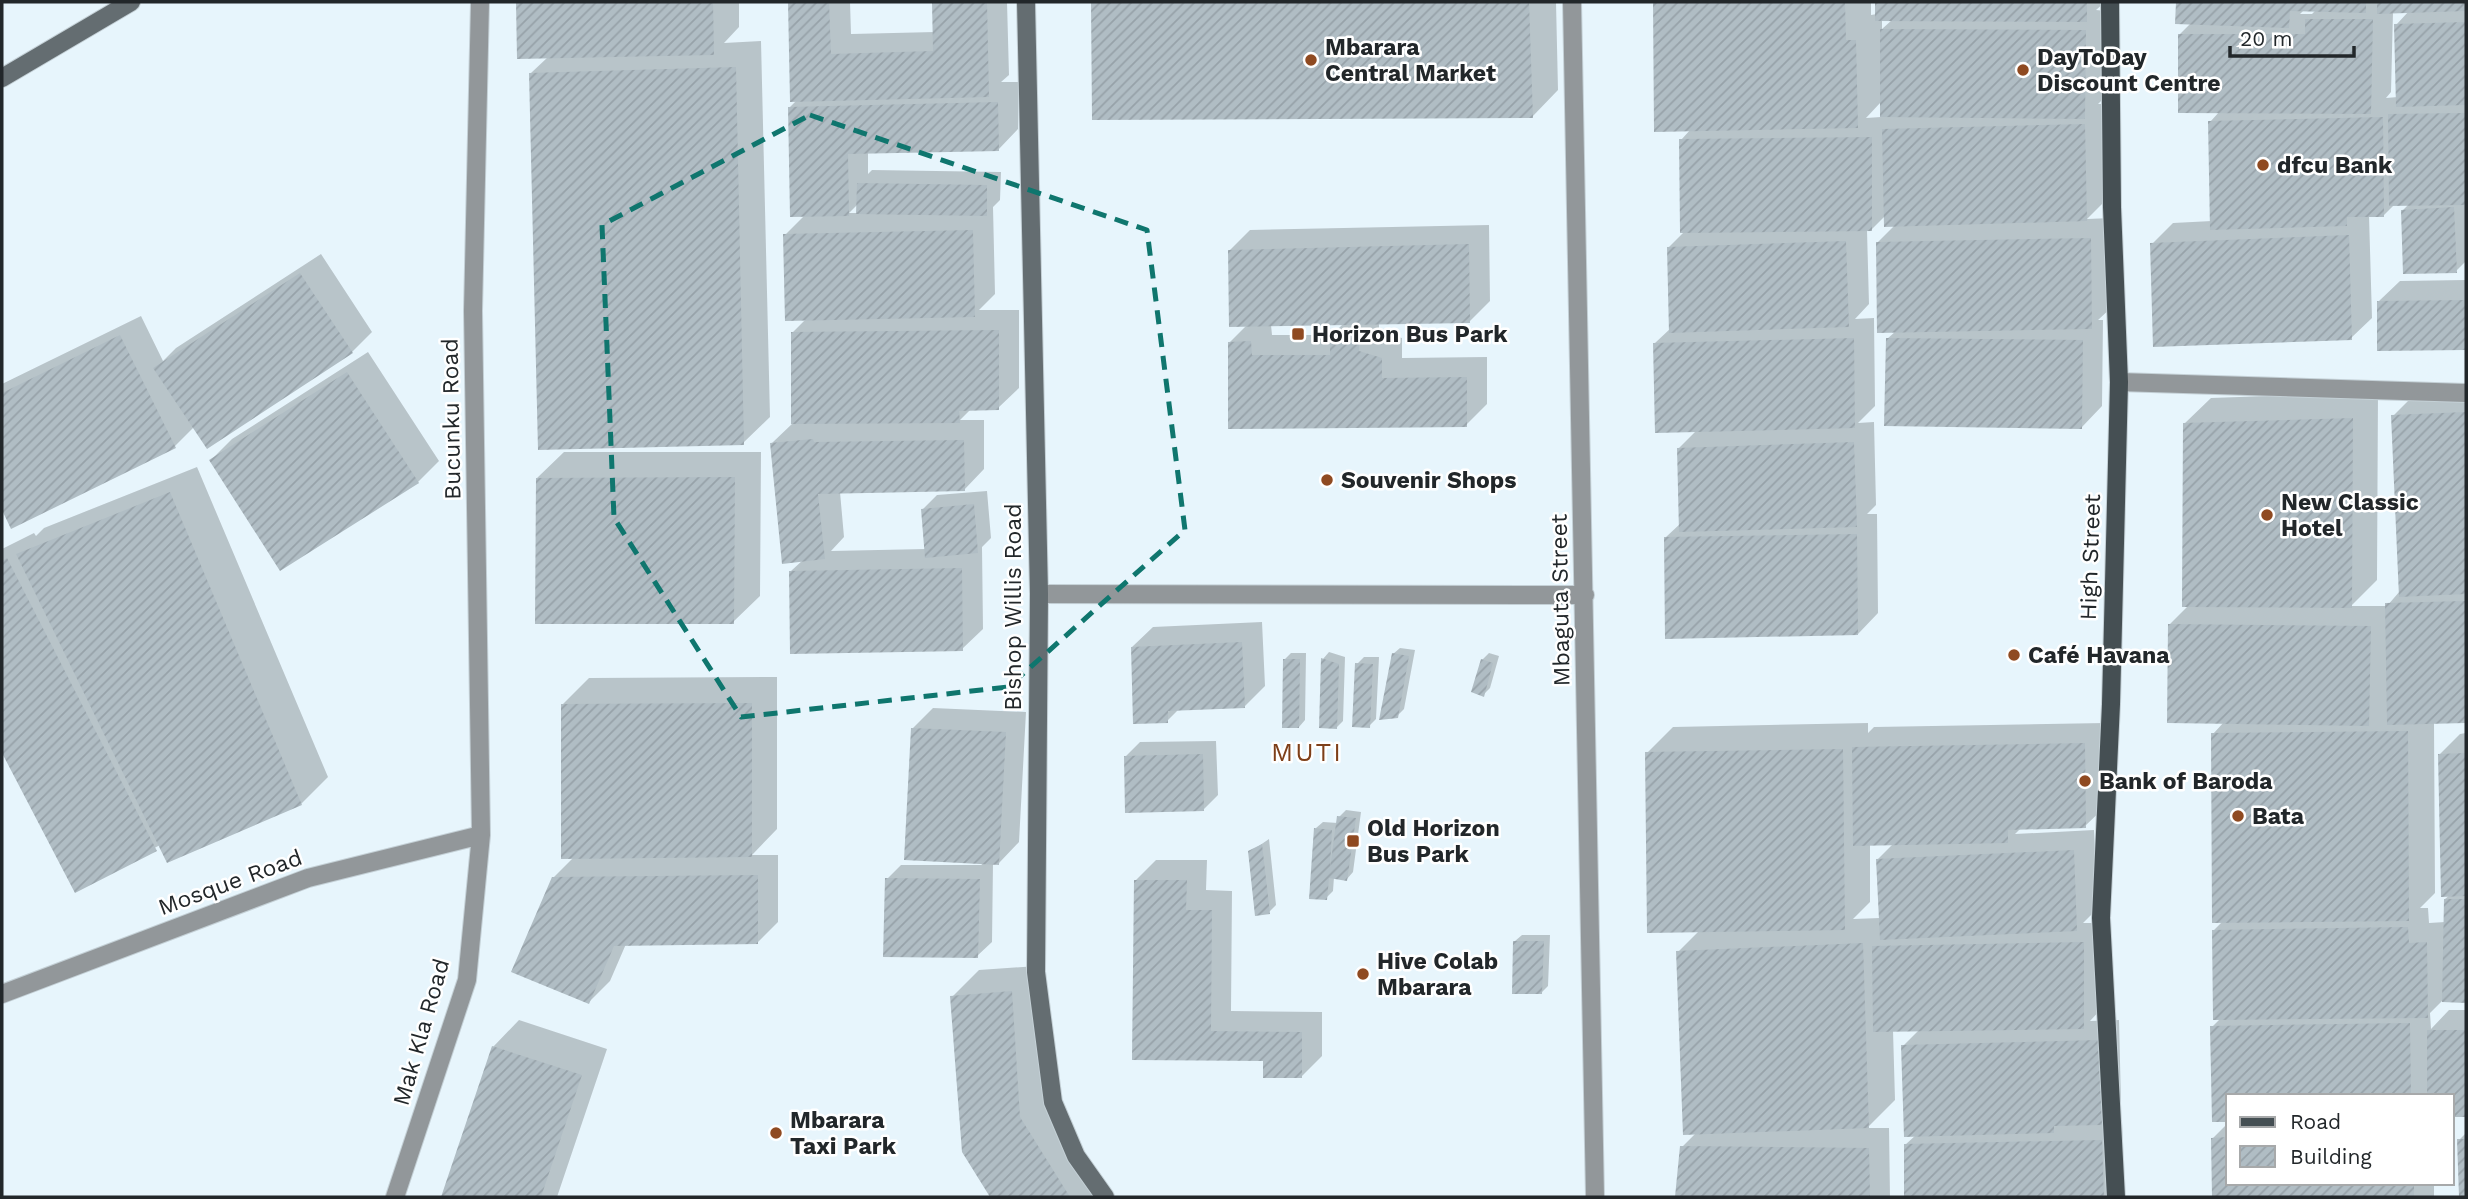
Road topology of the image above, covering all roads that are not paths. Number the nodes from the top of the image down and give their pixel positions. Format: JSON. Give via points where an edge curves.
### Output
{"nodes":[{"id":1,"x":131,"y":2,"type":"edge"},
{"id":2,"x":480,"y":2,"type":"edge"},
{"id":3,"x":1026,"y":2,"type":"edge"},
{"id":4,"x":1572,"y":2,"type":"edge"},
{"id":5,"x":2110,"y":2,"type":"edge"},
{"id":6,"x":2,"y":78,"type":"edge"},
{"id":7,"x":2119,"y":382,"type":"junction"},
{"id":8,"x":2466,"y":393,"type":"edge"},
{"id":9,"x":1040,"y":594,"type":"junction"},
{"id":10,"x":1584,"y":595,"type":"junction"},
{"id":11,"x":481,"y":835,"type":"junction"},
{"id":12,"x":2,"y":993,"type":"edge"},
{"id":13,"x":396,"y":1197,"type":"edge"},
{"id":14,"x":1105,"y":1197,"type":"edge"},
{"id":15,"x":1595,"y":1197,"type":"edge"},
{"id":16,"x":2116,"y":1197,"type":"edge"}],
"edges":[{"from":1,"to":6,"type":"main road"},
{"from":2,"to":11,"type":"street","name":"Bucunku Road","via":[[474,311]]},
{"from":3,"to":9,"type":"main road","name":"Bishop Willis Road"},
{"from":4,"to":10,"type":"street","name":"Mbaguta Street"},
{"from":5,"to":7,"type":"main road","name":"High Street"},
{"from":7,"to":8,"type":"street"},
{"from":7,"to":16,"type":"main road","name":"High Street","via":[[2101,918]]},
{"from":9,"to":10,"type":"street"},
{"from":9,"to":14,"type":"main road","name":"Bishop Willis Road","via":[[1036,972],[1053,1102],[1076,1156]]},
{"from":10,"to":15,"type":"street","name":"Mbaguta Street"},
{"from":11,"to":12,"type":"street","name":"Mosque Road","via":[[308,878]]},
{"from":11,"to":13,"type":"street","name":"Mak Kla Road","via":[[467,980]]}]}
